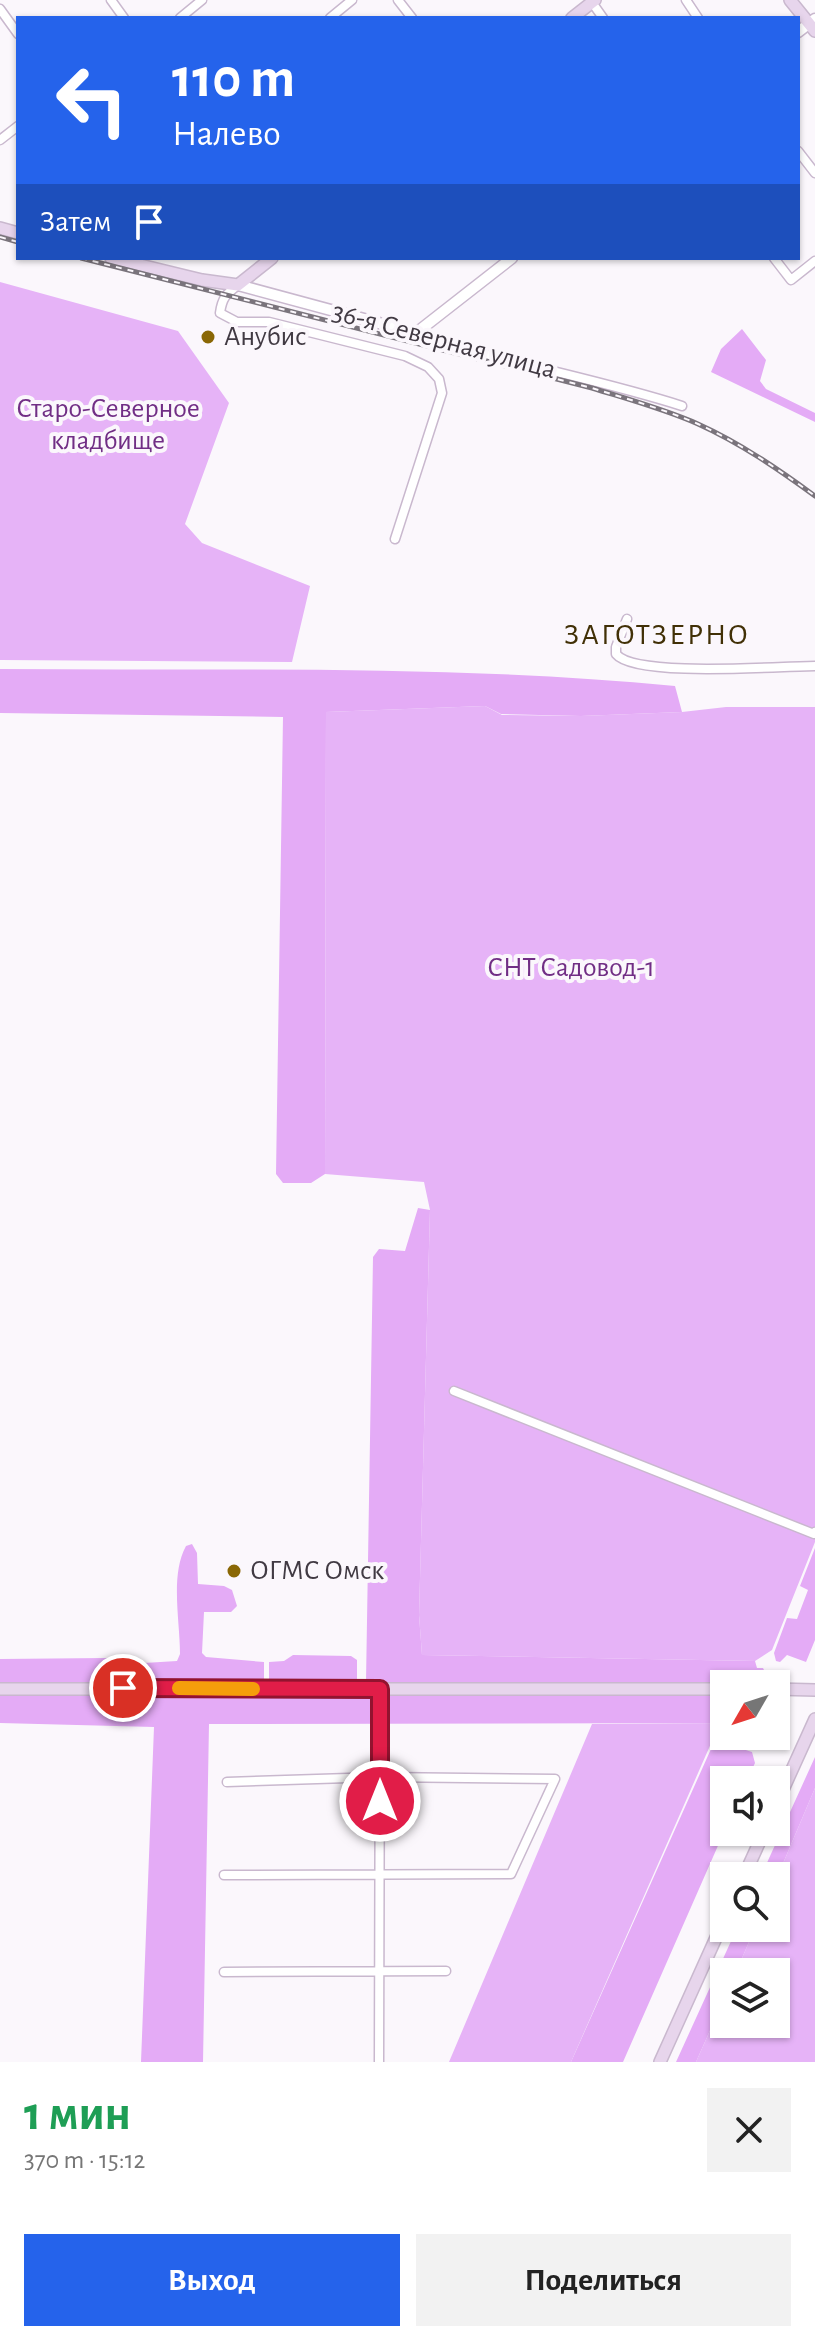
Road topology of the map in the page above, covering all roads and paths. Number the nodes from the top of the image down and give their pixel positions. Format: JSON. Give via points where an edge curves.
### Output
{"nodes":[{"id":1,"x":202,"y":0,"type":"edge"},
{"id":2,"x":352,"y":0,"type":"edge"},
{"id":3,"x":398,"y":0,"type":"edge"},
{"id":4,"x":790,"y":0,"type":"edge"},
{"id":5,"x":592,"y":1,"type":"edge"},
{"id":6,"x":0,"y":9,"type":"edge"},
{"id":7,"x":182,"y":16,"type":"edge"},
{"id":8,"x":332,"y":16,"type":"edge"},
{"id":9,"x":410,"y":16,"type":"edge"},
{"id":10,"x":574,"y":16,"type":"edge"},
{"id":11,"x":813,"y":24,"type":"edge"},
{"id":12,"x":16,"y":31,"type":"edge"},
{"id":13,"x":16,"y":128,"type":"edge"},
{"id":14,"x":0,"y":140,"type":"edge"},
{"id":15,"x":800,"y":154,"type":"edge"},
{"id":16,"x":815,"y":173,"type":"edge"},
{"id":17,"x":119,"y":260,"type":"edge"},
{"id":18,"x":269,"y":260,"type":"edge"},
{"id":19,"x":509,"y":260,"type":"edge"},
{"id":20,"x":776,"y":260,"type":"edge"},
{"id":21,"x":815,"y":261,"type":"edge"},
{"id":22,"x":238,"y":285,"type":"junction"},
{"id":23,"x":416,"y":333,"type":"junction"},
{"id":24,"x":682,"y":406,"type":"dead end"},
{"id":25,"x":395,"y":539,"type":"dead end"},
{"id":26,"x":627,"y":619,"type":"dead end"},
{"id":27,"x":815,"y":666,"type":"edge"},
{"id":28,"x":454,"y":1391,"type":"dead end"},
{"id":29,"x":815,"y":1533,"type":"edge"},
{"id":30,"x":0,"y":1689,"type":"edge"},
{"id":31,"x":380,"y":1689,"type":"junction"},
{"id":32,"x":710,"y":1689,"type":"edge"},
{"id":33,"x":790,"y":1689,"type":"edge"},
{"id":34,"x":815,"y":1690,"type":"edge"},
{"id":35,"x":815,"y":1719,"type":"edge"},
{"id":36,"x":790,"y":1774,"type":"edge"},
{"id":37,"x":380,"y":1777,"type":"junction"},
{"id":38,"x":227,"y":1782,"type":"dead end"},
{"id":39,"x":381,"y":1873,"type":"junction"},
{"id":40,"x":224,"y":1875,"type":"dead end"},
{"id":41,"x":714,"y":1942,"type":"edge"},
{"id":42,"x":379,"y":1971,"type":"junction"},
{"id":43,"x":446,"y":1971,"type":"dead end"},
{"id":44,"x":224,"y":1972,"type":"dead end"},
{"id":45,"x":379,"y":2062,"type":"edge"},
{"id":46,"x":660,"y":2062,"type":"edge"}],
"edges":[{"from":1,"to":7,"type":"street"},
{"from":2,"to":8,"type":"street"},
{"from":3,"to":9,"type":"street"},
{"from":4,"to":11,"type":"main road"},
{"from":5,"to":10,"type":"main road"},
{"from":6,"to":12,"type":"street"},
{"from":13,"to":14,"type":"street"},
{"from":15,"to":16,"type":"street"},
{"from":17,"to":22,"type":"main road","name":"36-я Северная улица"},
{"from":18,"to":22,"type":"main road"},
{"from":19,"to":23,"type":"street"},
{"from":20,"to":21,"type":"street","via":[[791,280]]},
{"from":22,"to":23,"type":"street","name":"36-я Северная улица"},
{"from":22,"to":25,"type":"street","via":[[224,295],[220,313],[229,320],[269,322],[405,356],[439,379],[442,393]]},
{"from":23,"to":24,"type":"street","name":"36-я Северная улица"},
{"from":26,"to":27,"type":"street","via":[[616,647],[624,662],[674,669]]},
{"from":28,"to":29,"type":"street"},
{"from":30,"to":31,"type":"main road"},
{"from":31,"to":32,"type":"main road"},
{"from":31,"to":37,"type":"street"},
{"from":33,"to":34,"type":"main road"},
{"from":35,"to":36,"type":"main road"},
{"from":37,"to":38,"type":"street"},
{"from":37,"to":39,"type":"street"},
{"from":37,"to":39,"type":"street","via":[[555,1779],[511,1874]]},
{"from":39,"to":40,"type":"street"},
{"from":39,"to":42,"type":"street"},
{"from":41,"to":46,"type":"main road"},
{"from":42,"to":43,"type":"street"},
{"from":42,"to":44,"type":"street"},
{"from":42,"to":45,"type":"street"}]}
